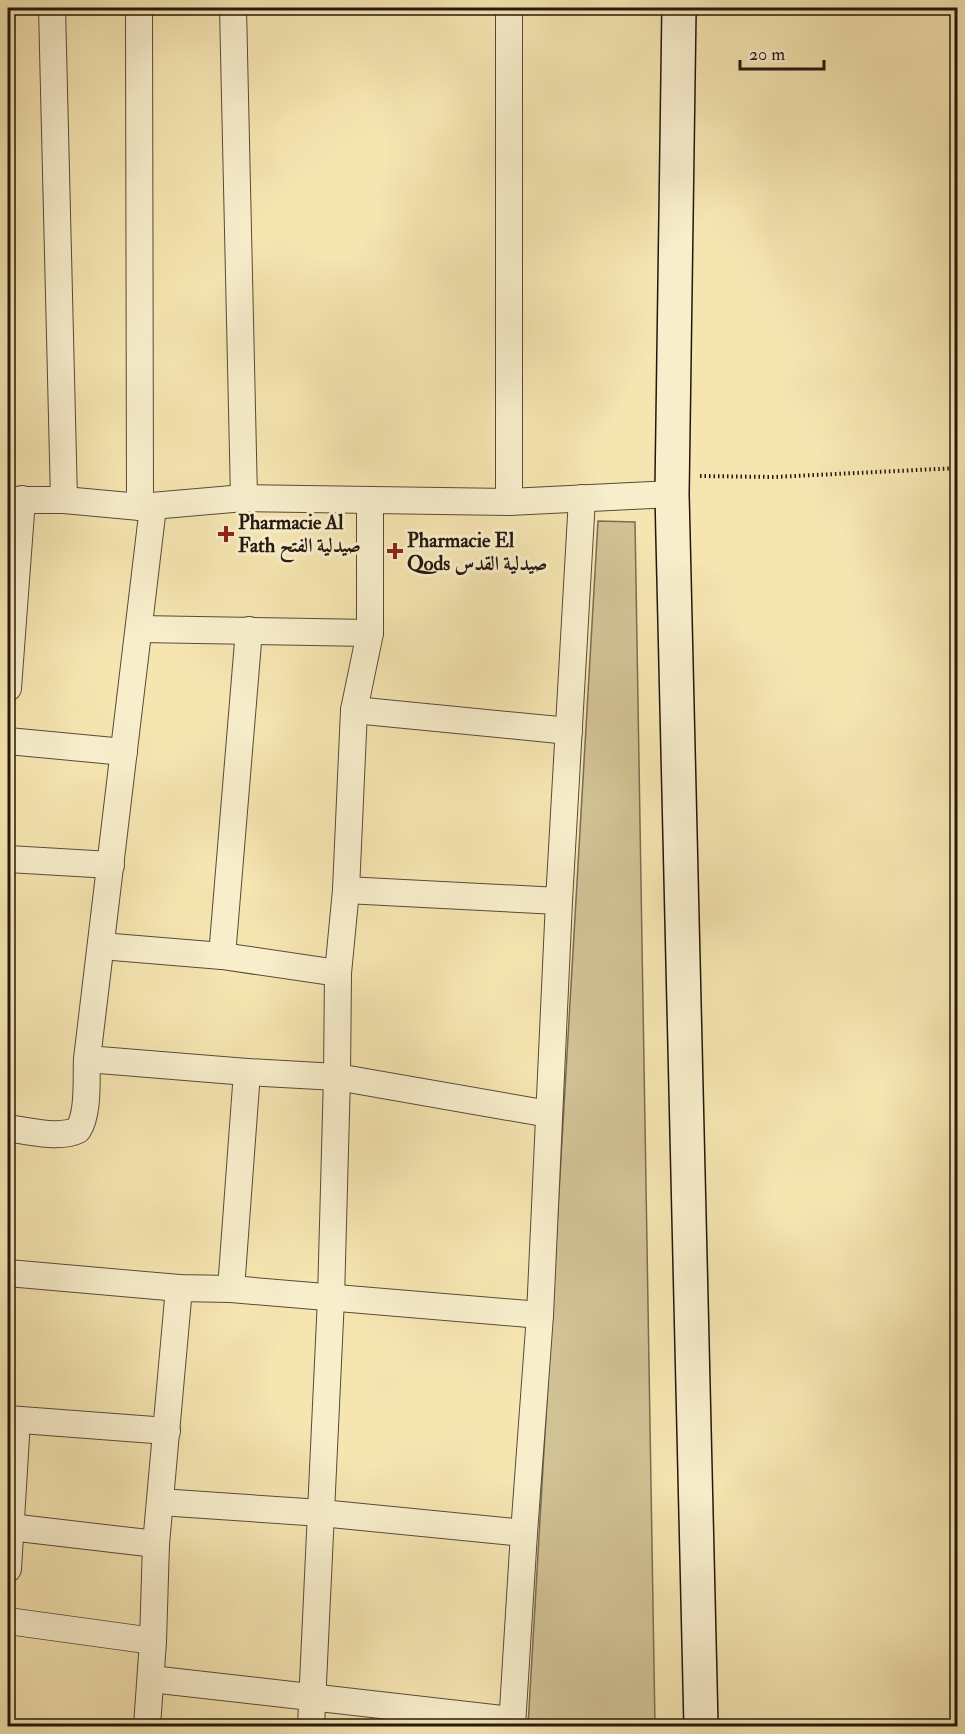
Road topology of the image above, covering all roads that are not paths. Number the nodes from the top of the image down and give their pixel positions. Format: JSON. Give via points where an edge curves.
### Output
{"nodes":[{"id":1,"x":52,"y":8,"type":"edge"},
{"id":2,"x":139,"y":8,"type":"edge"},
{"id":3,"x":233,"y":8,"type":"edge"},
{"id":4,"x":509,"y":8,"type":"edge"},
{"id":5,"x":679,"y":8,"type":"edge"},
{"id":6,"x":672,"y":485,"type":"junction"},
{"id":7,"x":244,"y":498,"type":"junction"},
{"id":8,"x":582,"y":498,"type":"junction"},
{"id":9,"x":15,"y":499,"type":"edge"},
{"id":10,"x":64,"y":500,"type":"junction"},
{"id":11,"x":370,"y":500,"type":"junction"},
{"id":12,"x":508,"y":502,"type":"junction"},
{"id":13,"x":147,"y":507,"type":"junction"},
{"id":14,"x":139,"y":629,"type":"junction"},
{"id":15,"x":249,"y":630,"type":"junction"},
{"id":16,"x":370,"y":633,"type":"junction"},
{"id":17,"x":8,"y":688,"type":"edge"},
{"id":18,"x":354,"y":710,"type":"junction"},
{"id":19,"x":569,"y":731,"type":"junction"},
{"id":20,"x":8,"y":741,"type":"edge"},
{"id":21,"x":124,"y":753,"type":"junction"},
{"id":22,"x":8,"y":859,"type":"edge"},
{"id":23,"x":111,"y":865,"type":"junction"},
{"id":24,"x":346,"y":890,"type":"junction"},
{"id":25,"x":559,"y":901,"type":"junction"},
{"id":26,"x":101,"y":946,"type":"junction"},
{"id":27,"x":222,"y":956,"type":"junction"},
{"id":28,"x":338,"y":973,"type":"junction"},
{"id":29,"x":87,"y":1059,"type":"junction"},
{"id":30,"x":247,"y":1072,"type":"junction"},
{"id":31,"x":337,"y":1077,"type":"junction"},
{"id":32,"x":549,"y":1114,"type":"junction"},
{"id":33,"x":8,"y":1128,"type":"edge"},
{"id":34,"x":8,"y":1273,"type":"edge"},
{"id":35,"x":179,"y":1288,"type":"junction"},
{"id":36,"x":231,"y":1289,"type":"junction"},
{"id":37,"x":331,"y":1298,"type":"junction"},
{"id":38,"x":540,"y":1315,"type":"junction"},
{"id":39,"x":12,"y":1419,"type":"edge"},
{"id":40,"x":167,"y":1431,"type":"junction"},
{"id":41,"x":160,"y":1502,"type":"junction"},
{"id":42,"x":321,"y":1514,"type":"junction"},
{"id":43,"x":10,"y":1527,"type":"junction"},
{"id":44,"x":524,"y":1533,"type":"junction"},
{"id":45,"x":156,"y":1544,"type":"junction"},
{"id":46,"x":8,"y":1569,"type":"edge"},
{"id":47,"x":8,"y":1621,"type":"edge"},
{"id":48,"x":153,"y":1641,"type":"junction"},
{"id":49,"x":151,"y":1679,"type":"junction"},
{"id":50,"x":311,"y":1696,"type":"junction"},
{"id":51,"x":512,"y":1723,"type":"edge"},
{"id":52,"x":147,"y":1726,"type":"edge"},
{"id":53,"x":311,"y":1726,"type":"edge"},
{"id":54,"x":701,"y":1726,"type":"edge"}],
"edges":[{"from":1,"to":10,"type":"street"},
{"from":2,"to":13,"type":"street"},
{"from":3,"to":7,"type":"street"},
{"from":4,"to":12,"type":"street"},
{"from":5,"to":6,"type":"main road"},
{"from":6,"to":8,"type":"street"},
{"from":6,"to":54,"type":"main road"},
{"from":7,"to":11,"type":"street"},
{"from":7,"to":13,"type":"street"},
{"from":8,"to":12,"type":"street"},
{"from":8,"to":19,"type":"street"},
{"from":9,"to":10,"type":"street"},
{"from":9,"to":17,"type":"street"},
{"from":10,"to":13,"type":"street"},
{"from":11,"to":12,"type":"street"},
{"from":11,"to":16,"type":"street"},
{"from":13,"to":14,"type":"street"},
{"from":14,"to":15,"type":"street"},
{"from":14,"to":21,"type":"street"},
{"from":15,"to":16,"type":"street"},
{"from":15,"to":27,"type":"street"},
{"from":16,"to":18,"type":"street"},
{"from":18,"to":19,"type":"street"},
{"from":18,"to":24,"type":"street"},
{"from":19,"to":25,"type":"street"},
{"from":20,"to":21,"type":"street"},
{"from":21,"to":23,"type":"street"},
{"from":22,"to":23,"type":"street"},
{"from":23,"to":26,"type":"street"},
{"from":24,"to":25,"type":"street"},
{"from":24,"to":28,"type":"street"},
{"from":25,"to":32,"type":"street"},
{"from":26,"to":27,"type":"street"},
{"from":26,"to":29,"type":"street"},
{"from":27,"to":28,"type":"street"},
{"from":28,"to":31,"type":"street"},
{"from":29,"to":30,"type":"street"},
{"from":29,"to":33,"type":"street","via":[[85,1104],[78,1131],[57,1134]]},
{"from":30,"to":31,"type":"street"},
{"from":30,"to":36,"type":"street"},
{"from":31,"to":32,"type":"street"},
{"from":31,"to":37,"type":"street"},
{"from":32,"to":38,"type":"street"},
{"from":34,"to":35,"type":"street"},
{"from":35,"to":36,"type":"street"},
{"from":35,"to":40,"type":"street"},
{"from":36,"to":37,"type":"street"},
{"from":37,"to":38,"type":"street"},
{"from":37,"to":42,"type":"street"},
{"from":38,"to":44,"type":"street"},
{"from":39,"to":40,"type":"street"},
{"from":39,"to":43,"type":"street"},
{"from":40,"to":41,"type":"street"},
{"from":41,"to":42,"type":"street"},
{"from":41,"to":45,"type":"street"},
{"from":42,"to":44,"type":"street"},
{"from":42,"to":50,"type":"street"},
{"from":43,"to":45,"type":"street"},
{"from":43,"to":46,"type":"street"},
{"from":44,"to":51,"type":"street"},
{"from":45,"to":48,"type":"street"},
{"from":47,"to":48,"type":"street"},
{"from":48,"to":49,"type":"street"},
{"from":49,"to":50,"type":"street"},
{"from":49,"to":52,"type":"street"},
{"from":50,"to":51,"type":"street"},
{"from":50,"to":53,"type":"street"}]}
